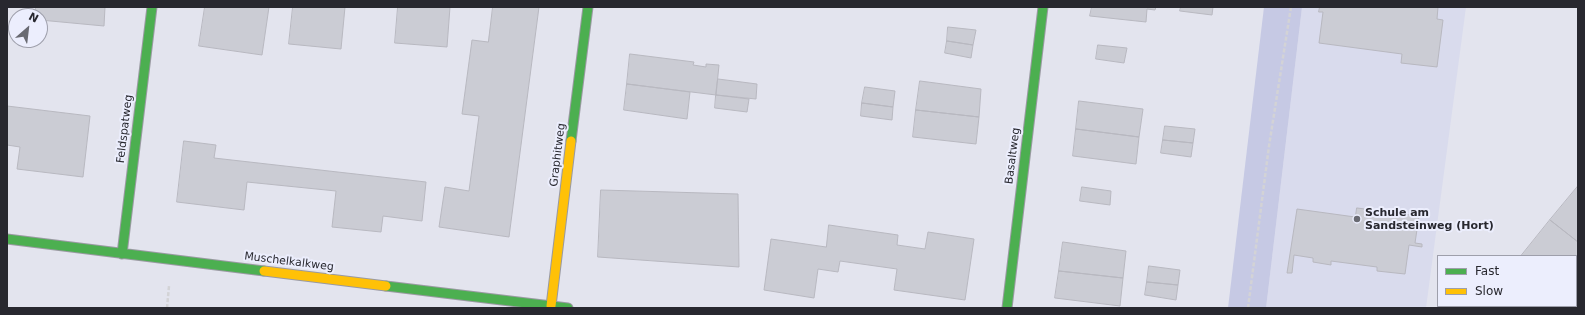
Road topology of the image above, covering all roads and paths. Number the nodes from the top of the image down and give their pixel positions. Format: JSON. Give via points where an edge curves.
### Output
{"nodes":[{"id":1,"x":152,"y":7,"type":"edge"},
{"id":2,"x":588,"y":7,"type":"edge"},
{"id":3,"x":1043,"y":7,"type":"edge"},
{"id":4,"x":1291,"y":7,"type":"edge"},
{"id":5,"x":7,"y":239,"type":"edge"},
{"id":6,"x":122,"y":254,"type":"junction"},
{"id":7,"x":169,"y":279,"type":"dead end"},
{"id":8,"x":551,"y":306,"type":"junction"},
{"id":9,"x":167,"y":308,"type":"edge"},
{"id":10,"x":568,"y":308,"type":"edge"},
{"id":11,"x":1007,"y":308,"type":"edge"},
{"id":12,"x":1248,"y":308,"type":"edge"}],
"edges":[{"from":1,"to":6,"type":"street","name":"Feldspatweg"},
{"from":2,"to":8,"type":"street","name":"Graphitweg"},
{"from":3,"to":11,"type":"street","name":"Basaltweg"},
{"from":4,"to":12,"type":"path","via":[[1269,146]]},
{"from":5,"to":6,"type":"street","name":"Muschelkalkweg"},
{"from":6,"to":8,"type":"street","name":"Muschelkalkweg"},
{"from":7,"to":9,"type":"path"},
{"from":8,"to":10,"type":"street","name":"Muschelkalkweg"}]}
